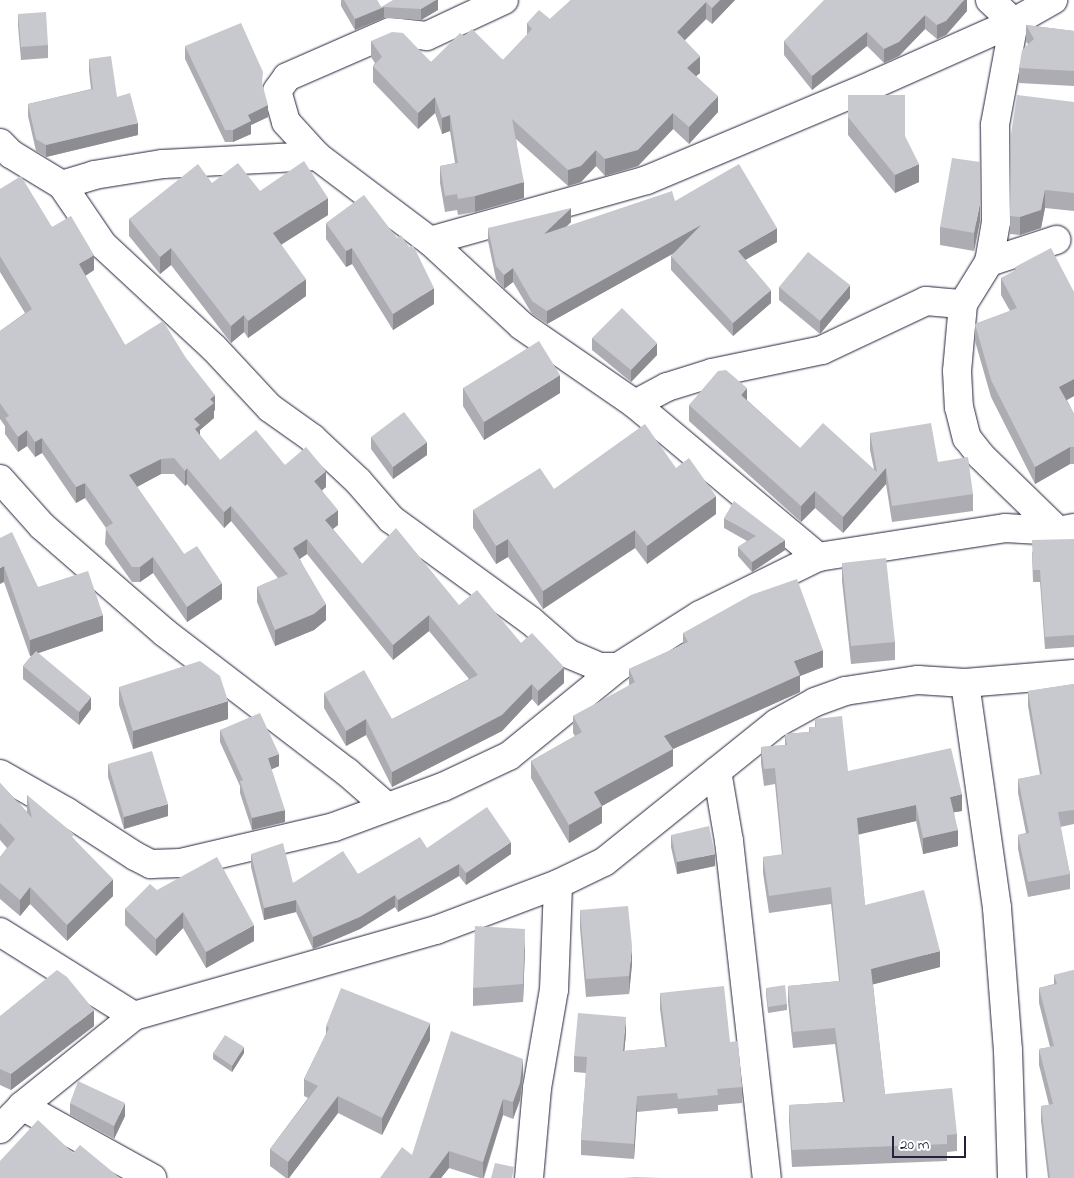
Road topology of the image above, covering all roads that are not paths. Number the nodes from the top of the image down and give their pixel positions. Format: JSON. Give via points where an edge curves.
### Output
{"nodes":[{"id":1,"x":504,"y":0,"type":"edge"},
{"id":2,"x":990,"y":0,"type":"edge"},
{"id":3,"x":1053,"y":0,"type":"edge"},
{"id":4,"x":1014,"y":22,"type":"junction"},
{"id":5,"x":0,"y":143,"type":"edge"},
{"id":6,"x":317,"y":156,"type":"junction"},
{"id":7,"x":62,"y":185,"type":"junction"},
{"id":8,"x":1056,"y":240,"type":"dead end"},
{"id":9,"x":430,"y":241,"type":"junction"},
{"id":10,"x":988,"y":262,"type":"junction"},
{"id":11,"x":963,"y":304,"type":"junction"},
{"id":12,"x":635,"y":404,"type":"junction"},
{"id":13,"x":0,"y":479,"type":"edge"},
{"id":14,"x":1066,"y":530,"type":"edge"},
{"id":15,"x":818,"y":557,"type":"junction"},
{"id":16,"x":618,"y":667,"type":"junction"},
{"id":17,"x":1074,"y":674,"type":"edge"},
{"id":18,"x":965,"y":683,"type":"junction"},
{"id":19,"x":717,"y":771,"type":"junction"},
{"id":20,"x":0,"y":774,"type":"edge"},
{"id":21,"x":387,"y":807,"type":"junction"},
{"id":22,"x":558,"y":884,"type":"junction"},
{"id":23,"x":0,"y":932,"type":"edge"},
{"id":24,"x":134,"y":1016,"type":"junction"},
{"id":25,"x":22,"y":1106,"type":"junction"},
{"id":26,"x":0,"y":1129,"type":"edge"},
{"id":27,"x":152,"y":1178,"type":"edge"},
{"id":28,"x":529,"y":1178,"type":"edge"},
{"id":29,"x":767,"y":1178,"type":"edge"},
{"id":30,"x":1012,"y":1178,"type":"edge"}],
"edges":[{"from":1,"to":6,"type":"street","via":[[426,36],[390,32],[287,77],[277,91],[286,122]]},
{"from":2,"to":4,"type":"street"},
{"from":3,"to":4,"type":"street"},
{"from":4,"to":9,"type":"street","via":[[647,180]]},
{"from":4,"to":10,"type":"street","via":[[994,125],[996,222]]},
{"from":5,"to":7,"type":"street","via":[[11,154]]},
{"from":6,"to":7,"type":"street","via":[[163,164],[94,175]]},
{"from":6,"to":9,"type":"street"},
{"from":7,"to":16,"type":"street","via":[[103,245],[214,348],[270,408],[312,438],[358,481],[391,519],[531,621],[569,654],[599,667]]},
{"from":8,"to":10,"type":"street"},
{"from":9,"to":12,"type":"street","via":[[522,326]]},
{"from":10,"to":11,"type":"street"},
{"from":11,"to":12,"type":"street","via":[[926,301],[822,350],[712,373],[667,388]]},
{"from":11,"to":14,"type":"street","via":[[957,371],[959,407],[967,438]]},
{"from":12,"to":15,"type":"street"},
{"from":13,"to":21,"type":"street","via":[[42,526],[165,633],[347,772]]},
{"from":14,"to":15,"type":"street","via":[[1005,528]]},
{"from":15,"to":16,"type":"street","via":[[700,615]]},
{"from":16,"to":21,"type":"street","via":[[509,756],[442,787]]},
{"from":17,"to":18,"type":"street"},
{"from":18,"to":19,"type":"street","via":[[918,680],[845,691],[814,702],[777,723]]},
{"from":18,"to":30,"type":"street","via":[[997,908],[1008,1050]]},
{"from":19,"to":22,"type":"street","via":[[604,862]]},
{"from":19,"to":29,"type":"street","via":[[729,841]]},
{"from":20,"to":21,"type":"street","via":[[151,864],[181,863],[334,827]]},
{"from":22,"to":24,"type":"street","via":[[436,930]]},
{"from":22,"to":28,"type":"street","via":[[554,990],[537,1088]]},
{"from":23,"to":24,"type":"street"},
{"from":24,"to":25,"type":"street"},
{"from":25,"to":26,"type":"street"},
{"from":25,"to":27,"type":"street"}]}
